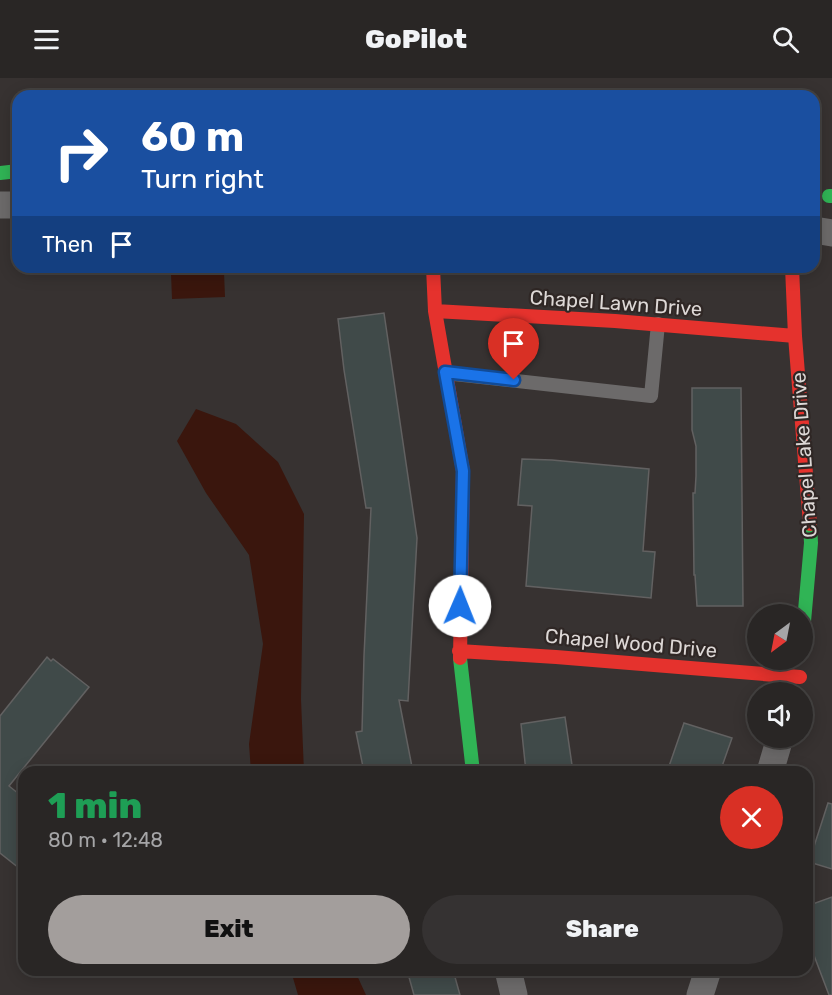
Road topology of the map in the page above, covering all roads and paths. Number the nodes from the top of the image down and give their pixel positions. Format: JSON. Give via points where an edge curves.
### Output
{"nodes":[{"id":1,"x":433,"y":273,"type":"edge"},
{"id":2,"x":792,"y":273,"type":"edge"},
{"id":3,"x":435,"y":311,"type":"junction"},
{"id":4,"x":658,"y":324,"type":"junction"},
{"id":5,"x":795,"y":336,"type":"junction"},
{"id":6,"x":445,"y":372,"type":"junction"},
{"id":7,"x":806,"y":604,"type":"edge"},
{"id":8,"x":459,"y":651,"type":"junction"},
{"id":9,"x":798,"y":676,"type":"edge"},
{"id":10,"x":777,"y":748,"type":"edge"},
{"id":11,"x":472,"y":766,"type":"edge"},
{"id":12,"x":772,"y":766,"type":"edge"},
{"id":13,"x":509,"y":976,"type":"edge"},
{"id":14,"x":706,"y":976,"type":"edge"},
{"id":15,"x":514,"y":995,"type":"edge"},
{"id":16,"x":700,"y":995,"type":"edge"}],
"edges":[{"from":1,"to":3,"type":"street"},
{"from":2,"to":5,"type":"street","name":"Chapel Lake Drive"},
{"from":3,"to":4,"type":"street","name":"Chapel Lawn Drive"},
{"from":3,"to":6,"type":"street"},
{"from":4,"to":5,"type":"street","name":"Chapel Lawn Drive"},
{"from":4,"to":6,"type":"lane","via":[[651,396]]},
{"from":5,"to":7,"type":"street","name":"Chapel Lake Drive","via":[[811,543]]},
{"from":6,"to":8,"type":"street","via":[[463,471]]},
{"from":8,"to":9,"type":"street","name":"Chapel Wood Drive"},
{"from":8,"to":11,"type":"street"},
{"from":10,"to":12,"type":"street"},
{"from":13,"to":15,"type":"street"},
{"from":14,"to":16,"type":"street"}]}
